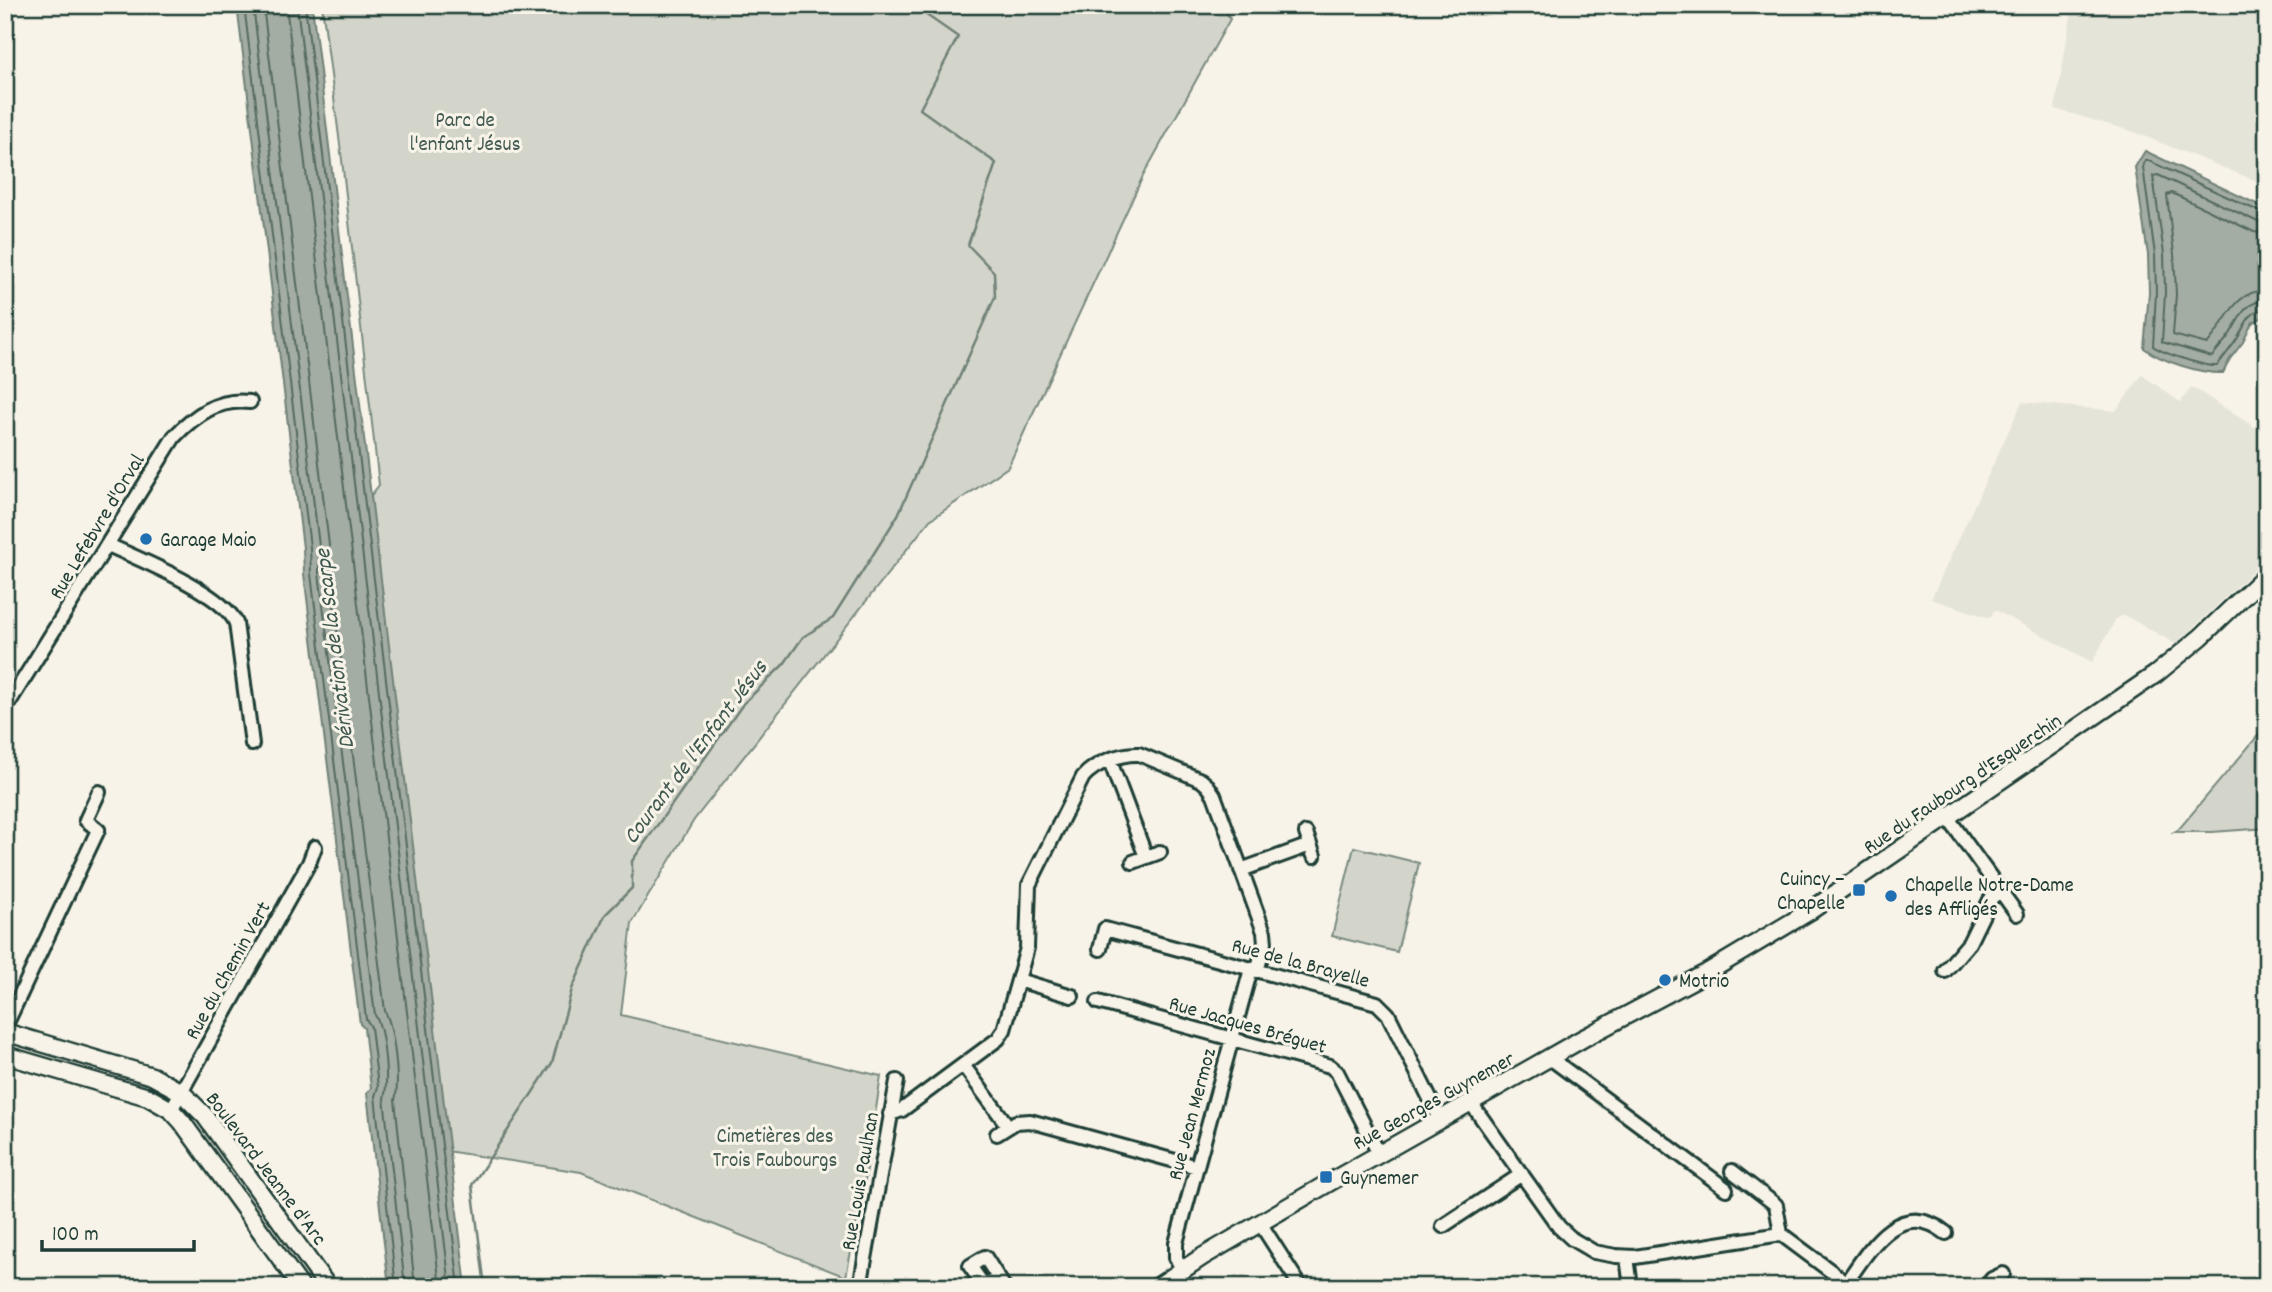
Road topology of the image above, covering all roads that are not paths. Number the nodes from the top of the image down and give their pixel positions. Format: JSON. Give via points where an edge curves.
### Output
{"nodes":[{"id":1,"x":250,"y":402,"type":"dead end"},
{"id":2,"x":108,"y":545,"type":"junction"},
{"id":3,"x":2267,"y":574,"type":"edge"},
{"id":4,"x":5,"y":709,"type":"edge"},
{"id":5,"x":252,"y":744,"type":"dead end"},
{"id":6,"x":1110,"y":761,"type":"junction"},
{"id":7,"x":99,"y":792,"type":"dead end"},
{"id":8,"x":1948,"y":818,"type":"junction"},
{"id":9,"x":1310,"y":845,"type":"dead end"},
{"id":10,"x":315,"y":847,"type":"dead end"},
{"id":11,"x":1160,"y":852,"type":"dead end"},
{"id":12,"x":1146,"y":858,"type":"junction"},
{"id":13,"x":1133,"y":862,"type":"dead end"},
{"id":14,"x":1241,"y":870,"type":"junction"},
{"id":15,"x":1999,"y":890,"type":"junction"},
{"id":16,"x":2017,"y":914,"type":"dead end"},
{"id":17,"x":1100,"y":949,"type":"dead end"},
{"id":18,"x":1254,"y":970,"type":"junction"},
{"id":19,"x":1945,"y":971,"type":"dead end"},
{"id":20,"x":1018,"y":980,"type":"junction"},
{"id":21,"x":1072,"y":996,"type":"dead end"},
{"id":22,"x":1098,"y":1002,"type":"dead end"},
{"id":23,"x":1624,"y":1017,"type":"joint"},
{"id":24,"x":5,"y":1029,"type":"edge"},
{"id":25,"x":1232,"y":1038,"type":"junction"},
{"id":26,"x":5,"y":1055,"type":"edge"},
{"id":27,"x":1550,"y":1058,"type":"junction"},
{"id":28,"x":963,"y":1065,"type":"junction"},
{"id":29,"x":897,"y":1081,"type":"dead end"},
{"id":30,"x":181,"y":1091,"type":"junction"},
{"id":31,"x":1472,"y":1103,"type":"junction"},
{"id":32,"x":171,"y":1110,"type":"junction"},
{"id":33,"x":890,"y":1114,"type":"junction"},
{"id":34,"x":1440,"y":1119,"type":"junction"},
{"id":35,"x":1379,"y":1154,"type":"junction"},
{"id":36,"x":1197,"y":1167,"type":"junction"},
{"id":37,"x":1732,"y":1171,"type":"dead end"},
{"id":38,"x":1522,"y":1174,"type":"junction"},
{"id":39,"x":1726,"y":1189,"type":"dead end"},
{"id":40,"x":1260,"y":1223,"type":"junction"},
{"id":41,"x":1443,"y":1226,"type":"dead end"},
{"id":42,"x":1946,"y":1233,"type":"dead end"},
{"id":43,"x":1781,"y":1234,"type":"junction"},
{"id":44,"x":1626,"y":1257,"type":"junction"},
{"id":45,"x":1182,"y":1269,"type":"junction"},
{"id":46,"x":2003,"y":1274,"type":"dead end"},
{"id":47,"x":1849,"y":1285,"type":"edge"},
{"id":48,"x":301,"y":1287,"type":"edge"},
{"id":49,"x":328,"y":1287,"type":"edge"},
{"id":50,"x":860,"y":1287,"type":"edge"},
{"id":51,"x":1157,"y":1287,"type":"edge"},
{"id":52,"x":1301,"y":1287,"type":"edge"},
{"id":53,"x":1632,"y":1287,"type":"edge"},
{"id":54,"x":1986,"y":1287,"type":"edge"}],
"edges":[{"from":1,"to":2,"type":"street","name":"Rue Lefebvre d'Orval","via":[[219,404],[182,429]]},
{"from":2,"to":4,"type":"street","name":"Rue Lefebvre d'Orval"},
{"from":2,"to":5,"type":"street","via":[[169,573],[232,614]]},
{"from":3,"to":8,"type":"main road","name":"Rue du Faubourg d'Esquerchin","via":[[2166,667]]},
{"from":6,"to":12,"type":"street"},
{"from":6,"to":14,"type":"street","name":"Rue Jean Mermoz","via":[[1139,754],[1204,783],[1214,795]]},
{"from":6,"to":20,"type":"street","via":[[1083,776],[1029,885],[1027,943]]},
{"from":7,"to":24,"type":"street","via":[[86,820],[98,830]]},
{"from":8,"to":15,"type":"street"},
{"from":8,"to":23,"type":"main road","name":"Rue du Faubourg d'Esquerchin","via":[[1784,927]]},
{"from":9,"to":14,"type":"street"},
{"from":10,"to":30,"type":"street","name":"Rue du Chemin Vert"},
{"from":11,"to":12,"type":"street"},
{"from":12,"to":13,"type":"street"},
{"from":14,"to":18,"type":"street","name":"Rue Jean Mermoz","via":[[1265,937]]},
{"from":15,"to":16,"type":"street"},
{"from":15,"to":19,"type":"street","via":[[1969,943]]},
{"from":17,"to":18,"type":"street","name":"Rue de la Brayelle","via":[[1105,929]]},
{"from":18,"to":25,"type":"street","name":"Rue Jean Mermoz"},
{"from":18,"to":34,"type":"street","name":"Rue de la Brayelle","via":[[1381,1006]]},
{"from":20,"to":21,"type":"street"},
{"from":20,"to":28,"type":"street","via":[[1001,1035]]},
{"from":22,"to":25,"type":"street","name":"Rue Jacques Bréguet"},
{"from":23,"to":27,"type":"main road","name":"Rue Georges Guynemer"},
{"from":24,"to":30,"type":"main road","name":"Boulevard Jeanne d'Arc","via":[[145,1073]]},
{"from":25,"to":35,"type":"street","name":"Rue Jacques Bréguet","via":[[1333,1068]]},
{"from":25,"to":36,"type":"street","name":"Rue Jean Mermoz"},
{"from":26,"to":32,"type":"main road","name":"Boulevard Jeanne d'Arc","via":[[139,1094]]},
{"from":27,"to":31,"type":"main road","name":"Rue Georges Guynemer"},
{"from":27,"to":39,"type":"street"},
{"from":28,"to":33,"type":"street"},
{"from":28,"to":36,"type":"street","via":[[1003,1130],[1030,1121]]},
{"from":29,"to":33,"type":"street","name":"Rue Louis Paulhan"},
{"from":30,"to":32,"type":"street","name":"Rue du Chemin Vert"},
{"from":30,"to":49,"type":"main road","name":"Boulevard Jeanne d'Arc","via":[[205,1116]]},
{"from":31,"to":34,"type":"main road","name":"Rue Georges Guynemer"},
{"from":31,"to":38,"type":"street"},
{"from":32,"to":48,"type":"main road","name":"Boulevard Jeanne d'Arc"},
{"from":33,"to":50,"type":"street","name":"Rue Louis Paulhan"},
{"from":34,"to":35,"type":"main road","name":"Rue Georges Guynemer"},
{"from":35,"to":40,"type":"main road","name":"Rue Georges Guynemer"},
{"from":36,"to":45,"type":"street","name":"Rue Jean Mermoz","via":[[1176,1243]]},
{"from":37,"to":43,"type":"street","via":[[1776,1205]]},
{"from":38,"to":41,"type":"street"},
{"from":38,"to":44,"type":"street","via":[[1572,1239],[1594,1252]]},
{"from":40,"to":45,"type":"main road","name":"Rue Georges Guynemer"},
{"from":40,"to":52,"type":"street"},
{"from":42,"to":47,"type":"street","via":[[1916,1220],[1898,1224],[1869,1250]]},
{"from":43,"to":44,"type":"street"},
{"from":43,"to":47,"type":"street"},
{"from":44,"to":53,"type":"street"},
{"from":45,"to":51,"type":"main road","name":"Rue Georges Guynemer"},
{"from":46,"to":54,"type":"street"}]}
